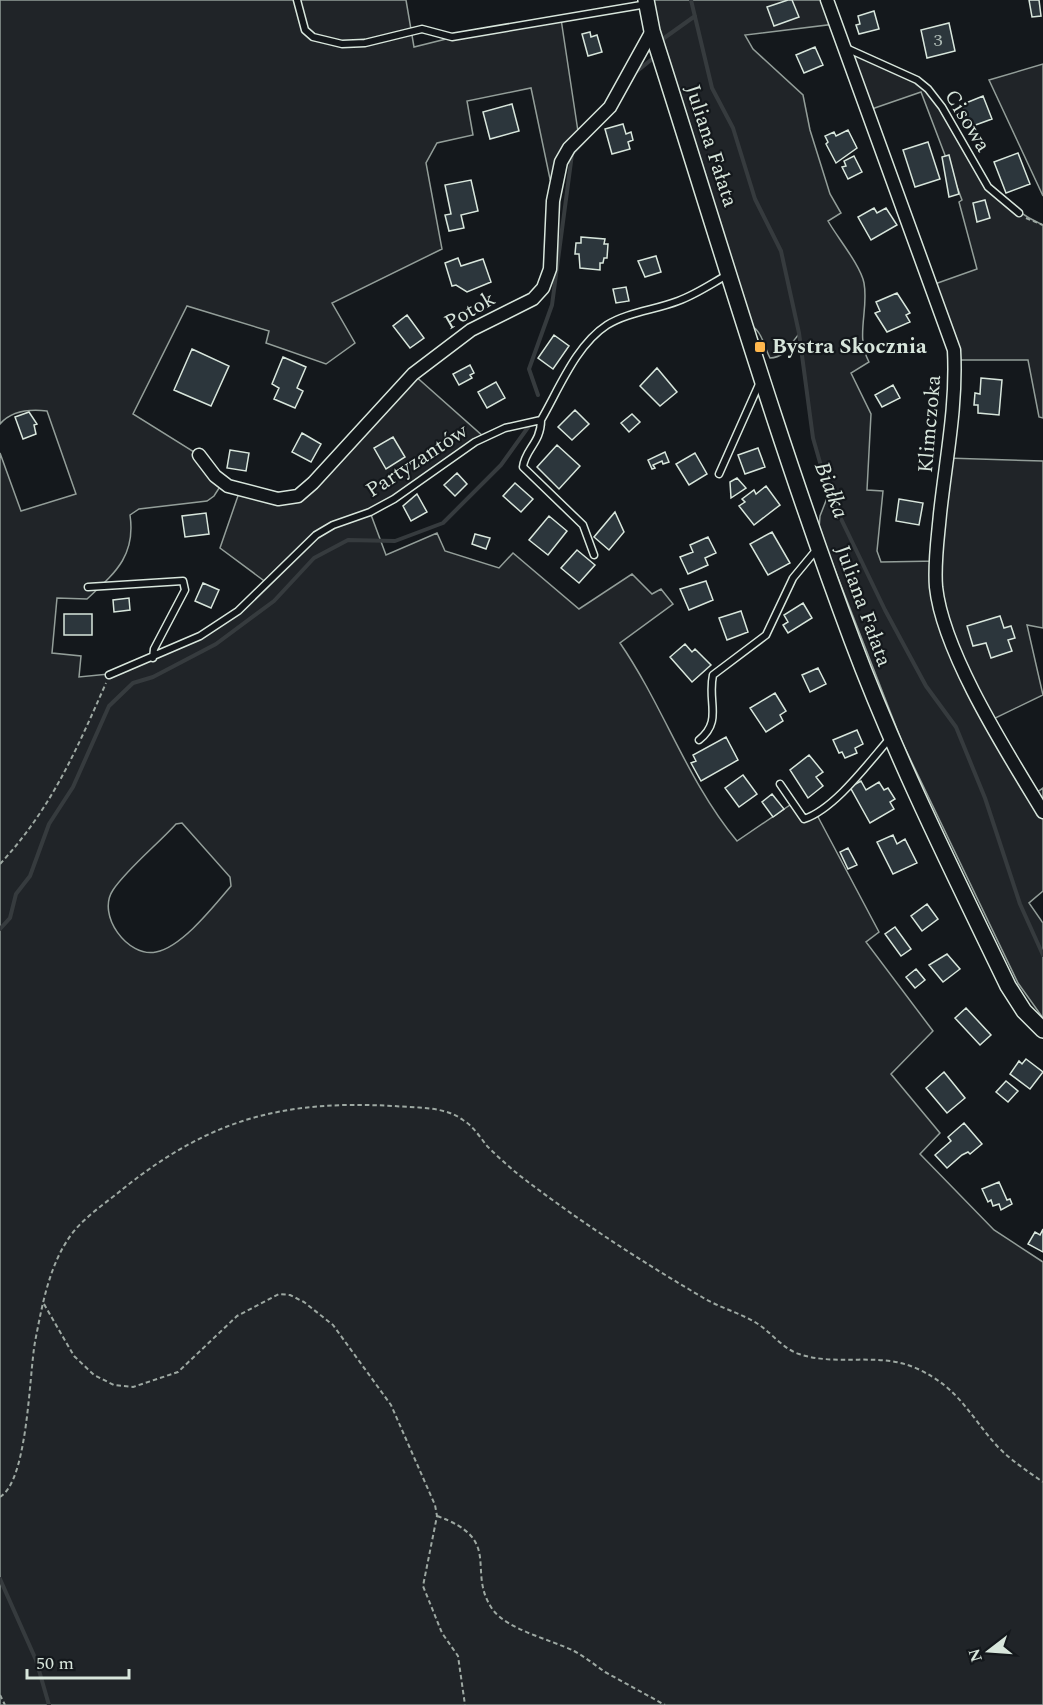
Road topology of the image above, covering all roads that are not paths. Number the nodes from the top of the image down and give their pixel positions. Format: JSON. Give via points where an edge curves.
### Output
{"nodes":[{"id":1,"x":297,"y":0,"type":"edge"},
{"id":2,"x":827,"y":0,"type":"edge"},
{"id":3,"x":647,"y":2,"type":"edge"},
{"id":4,"x":652,"y":31,"type":"junction"},
{"id":5,"x":843,"y":46,"type":"junction"},
{"id":6,"x":1019,"y":213,"type":"road end"},
{"id":7,"x":730,"y":274,"type":"junction"},
{"id":8,"x":762,"y":376,"type":"junction"},
{"id":9,"x":541,"y":420,"type":"junction"},
{"id":10,"x":199,"y":455,"type":"dead end"},
{"id":11,"x":719,"y":474,"type":"dead end"},
{"id":12,"x":819,"y":546,"type":"junction"},
{"id":13,"x":594,"y":555,"type":"dead end"},
{"id":14,"x":88,"y":587,"type":"dead end"},
{"id":15,"x":153,"y":658,"type":"junction"},
{"id":16,"x":109,"y":675,"type":"road end"},
{"id":17,"x":891,"y":737,"type":"junction"},
{"id":18,"x":699,"y":740,"type":"dead end"},
{"id":19,"x":780,"y":784,"type":"dead end"},
{"id":20,"x":1043,"y":812,"type":"edge"},
{"id":21,"x":1043,"y":1030,"type":"edge"}],
"edges":[{"from":1,"to":3,"type":"lane","via":[[305,30],[313,38],[342,44],[365,43],[422,28],[452,37]]},
{"from":2,"to":5,"type":"street","name":"Klimczoka"},
{"from":3,"to":4,"type":"street","name":"Juliana Fałata"},
{"from":4,"to":7,"type":"street","name":"Juliana Fałata"},
{"from":4,"to":10,"type":"street","name":"Potok","via":[[610,107],[569,148],[561,162],[553,201],[550,269],[543,288],[533,299],[471,330],[413,374],[298,496],[278,500],[228,486]]},
{"from":5,"to":6,"type":"lane","name":"Cisowa","via":[[917,80],[928,89],[988,187]]},
{"from":5,"to":20,"type":"street","name":"Klimczoka","via":[[954,350],[956,395],[938,541],[939,605],[971,682]]},
{"from":7,"to":8,"type":"street","name":"Juliana Fałata"},
{"from":7,"to":9,"type":"lane","via":[[680,300],[623,317],[607,326],[592,338]]},
{"from":8,"to":11,"type":"lane"},
{"from":8,"to":12,"type":"street","name":"Juliana Fałata"},
{"from":9,"to":13,"type":"lane","via":[[537,442],[522,467],[583,525]]},
{"from":9,"to":15,"type":"lane","name":"Partyzantów","via":[[506,428],[475,442],[394,499],[316,535],[237,611],[200,636]]},
{"from":12,"to":17,"type":"street","name":"Juliana Fałata"},
{"from":12,"to":18,"type":"lane","via":[[793,578],[766,634],[713,675],[710,689],[714,724]]},
{"from":14,"to":15,"type":"lane","via":[[183,581],[185,590]]},
{"from":15,"to":16,"type":"lane","name":"Partyzantów"},
{"from":17,"to":19,"type":"lane","via":[[817,815],[804,819]]},
{"from":17,"to":21,"type":"street","name":"Juliana Fałata","via":[[1008,986],[1024,1011]]}]}
